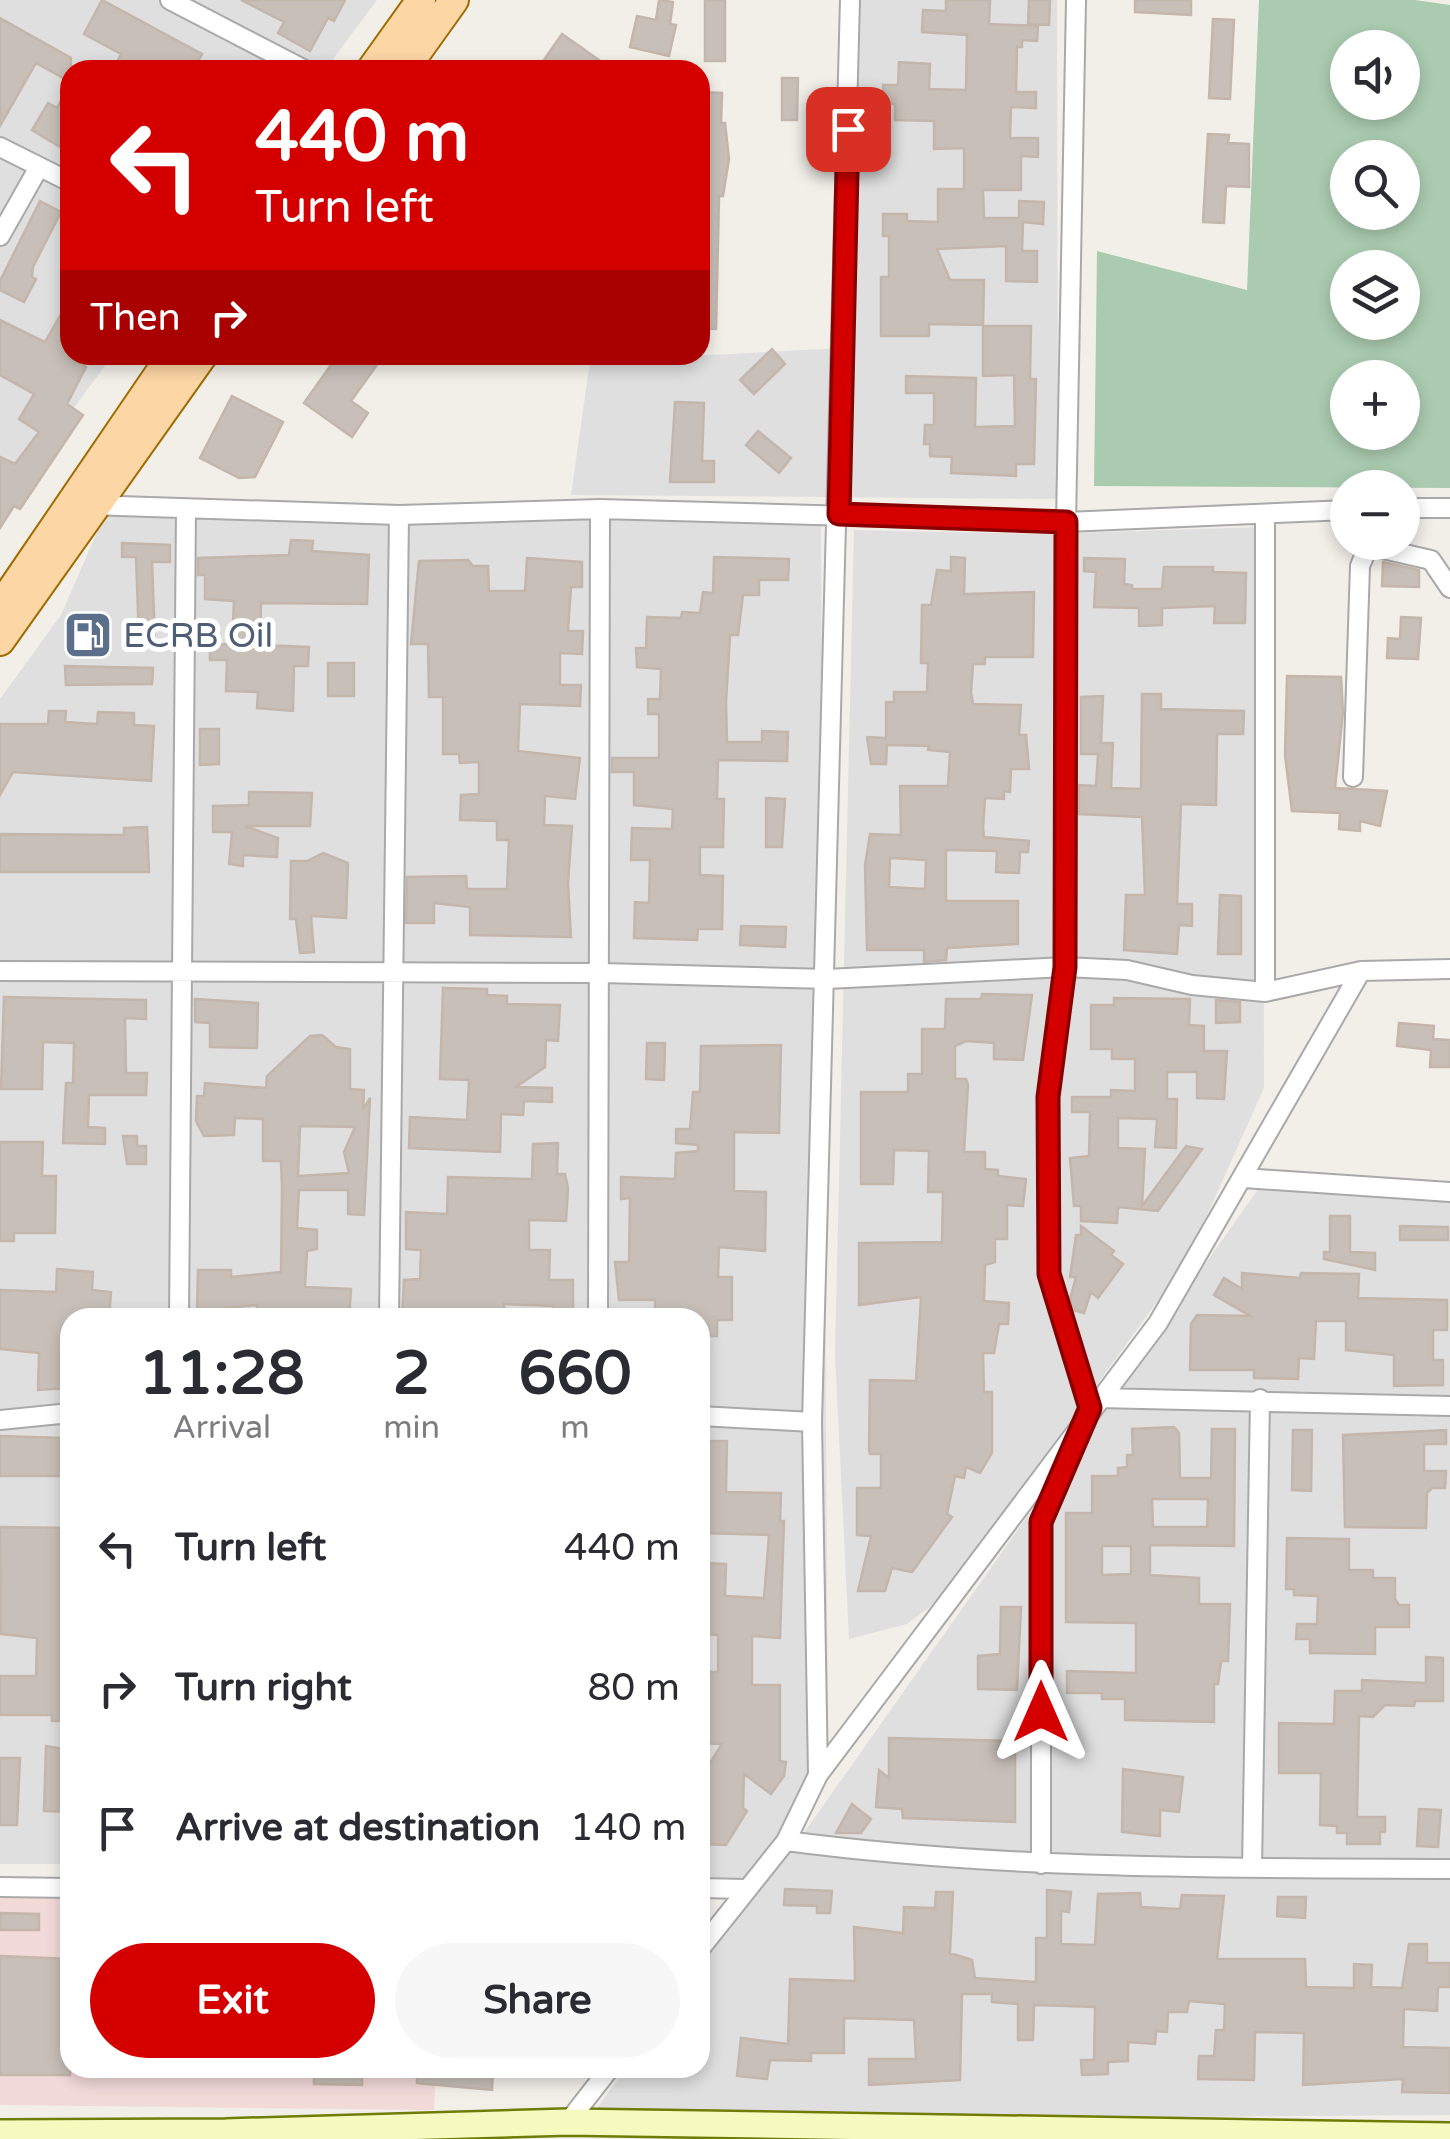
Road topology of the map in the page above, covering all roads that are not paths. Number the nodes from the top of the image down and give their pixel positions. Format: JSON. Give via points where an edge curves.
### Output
{"nodes":[{"id":1,"x":170,"y":0,"type":"edge"},
{"id":2,"x":422,"y":0,"type":"edge"},
{"id":3,"x":454,"y":0,"type":"edge"},
{"id":4,"x":850,"y":0,"type":"edge"},
{"id":5,"x":1076,"y":0,"type":"edge"},
{"id":6,"x":287,"y":60,"type":"edge"},
{"id":7,"x":377,"y":60,"type":"edge"},
{"id":8,"x":411,"y":60,"type":"edge"},
{"id":9,"x":0,"y":147,"type":"edge"},
{"id":10,"x":40,"y":167,"type":"junction"},
{"id":11,"x":60,"y":177,"type":"edge"},
{"id":12,"x":0,"y":236,"type":"edge"},
{"id":13,"x":166,"y":365,"type":"edge"},
{"id":14,"x":195,"y":365,"type":"edge"},
{"id":15,"x":84,"y":505,"type":"junction"},
{"id":16,"x":1420,"y":508,"type":"edge"},
{"id":17,"x":1450,"y":508,"type":"edge"},
{"id":18,"x":186,"y":509,"type":"junction"},
{"id":19,"x":600,"y":509,"type":"junction"},
{"id":20,"x":1330,"y":511,"type":"edge"},
{"id":21,"x":839,"y":514,"type":"junction"},
{"id":22,"x":1265,"y":514,"type":"junction"},
{"id":23,"x":399,"y":515,"type":"junction"},
{"id":24,"x":1066,"y":522,"type":"junction"},
{"id":25,"x":1420,"y":557,"type":"edge"},
{"id":26,"x":1363,"y":560,"type":"edge"},
{"id":27,"x":1450,"y":588,"type":"edge"},
{"id":28,"x":11,"y":594,"type":"edge"},
{"id":29,"x":0,"y":641,"type":"edge"},
{"id":30,"x":1353,"y":777,"type":"dead end"},
{"id":31,"x":1065,"y":967,"type":"junction"},
{"id":32,"x":1450,"y":969,"type":"edge"},
{"id":33,"x":182,"y":970,"type":"junction"},
{"id":34,"x":0,"y":971,"type":"edge"},
{"id":35,"x":395,"y":971,"type":"junction"},
{"id":36,"x":1361,"y":971,"type":"junction"},
{"id":37,"x":602,"y":972,"type":"junction"},
{"id":38,"x":827,"y":979,"type":"junction"},
{"id":39,"x":1265,"y":992,"type":"junction"},
{"id":40,"x":1244,"y":1178,"type":"junction"},
{"id":41,"x":1450,"y":1192,"type":"edge"},
{"id":42,"x":179,"y":1308,"type":"edge"},
{"id":43,"x":390,"y":1308,"type":"edge"},
{"id":44,"x":598,"y":1308,"type":"edge"},
{"id":45,"x":1260,"y":1399,"type":"junction"},
{"id":46,"x":1095,"y":1403,"type":"junction"},
{"id":47,"x":1450,"y":1406,"type":"edge"},
{"id":48,"x":60,"y":1414,"type":"edge"},
{"id":49,"x":710,"y":1417,"type":"edge"},
{"id":50,"x":0,"y":1420,"type":"edge"},
{"id":51,"x":812,"y":1422,"type":"junction"},
{"id":52,"x":818,"y":1775,"type":"junction"},
{"id":53,"x":786,"y":1841,"type":"junction"},
{"id":54,"x":1040,"y":1864,"type":"junction"},
{"id":55,"x":1252,"y":1868,"type":"junction"},
{"id":56,"x":1450,"y":1869,"type":"edge"},
{"id":57,"x":0,"y":1887,"type":"edge"},
{"id":58,"x":60,"y":1888,"type":"edge"},
{"id":59,"x":710,"y":1888,"type":"edge"},
{"id":60,"x":746,"y":1889,"type":"junction"},
{"id":61,"x":710,"y":1936,"type":"edge"},
{"id":62,"x":602,"y":2078,"type":"edge"},
{"id":63,"x":568,"y":2122,"type":"junction"},
{"id":64,"x":0,"y":2133,"type":"edge"},
{"id":65,"x":1450,"y":2136,"type":"edge"}],
"edges":[{"from":1,"to":6,"type":"street"},
{"from":2,"to":7,"type":"main road"},
{"from":3,"to":8,"type":"main road"},
{"from":4,"to":21,"type":"street"},
{"from":5,"to":24,"type":"street"},
{"from":9,"to":10,"type":"street"},
{"from":10,"to":11,"type":"street"},
{"from":10,"to":12,"type":"street"},
{"from":13,"to":15,"type":"main road"},
{"from":14,"to":15,"type":"main road"},
{"from":15,"to":18,"type":"street"},
{"from":15,"to":28,"type":"main road"},
{"from":16,"to":17,"type":"street"},
{"from":18,"to":23,"type":"street"},
{"from":18,"to":33,"type":"street"},
{"from":19,"to":21,"type":"street"},
{"from":19,"to":23,"type":"street"},
{"from":19,"to":37,"type":"street"},
{"from":20,"to":22,"type":"street"},
{"from":21,"to":24,"type":"street"},
{"from":21,"to":38,"type":"street"},
{"from":22,"to":24,"type":"street"},
{"from":22,"to":39,"type":"street"},
{"from":23,"to":35,"type":"street"},
{"from":24,"to":31,"type":"street"},
{"from":25,"to":27,"type":"street","via":[[1431,560]]},
{"from":26,"to":30,"type":"street"},
{"from":28,"to":29,"type":"main road"},
{"from":31,"to":38,"type":"street"},
{"from":31,"to":39,"type":"street"},
{"from":31,"to":46,"type":"street","via":[[1048,1097],[1049,1274]]},
{"from":32,"to":36,"type":"street"},
{"from":33,"to":34,"type":"street"},
{"from":33,"to":35,"type":"street"},
{"from":33,"to":42,"type":"street"},
{"from":35,"to":37,"type":"street"},
{"from":35,"to":43,"type":"street"},
{"from":36,"to":39,"type":"street"},
{"from":36,"to":40,"type":"street"},
{"from":37,"to":38,"type":"street"},
{"from":37,"to":44,"type":"street"},
{"from":38,"to":51,"type":"street"},
{"from":40,"to":41,"type":"street"},
{"from":40,"to":46,"type":"street","via":[[1158,1323]]},
{"from":45,"to":46,"type":"street"},
{"from":45,"to":47,"type":"street"},
{"from":45,"to":55,"type":"street"},
{"from":46,"to":52,"type":"street"},
{"from":46,"to":54,"type":"street","via":[[1041,1522]]},
{"from":48,"to":50,"type":"street"},
{"from":49,"to":51,"type":"street"},
{"from":51,"to":52,"type":"street"},
{"from":52,"to":53,"type":"street"},
{"from":53,"to":54,"type":"street"},
{"from":53,"to":60,"type":"street"},
{"from":54,"to":55,"type":"street"},
{"from":55,"to":56,"type":"street"},
{"from":57,"to":58,"type":"street"},
{"from":59,"to":60,"type":"street"},
{"from":60,"to":61,"type":"street"},
{"from":62,"to":63,"type":"street"},
{"from":63,"to":64,"type":"main road"},
{"from":63,"to":65,"type":"main road"}]}
